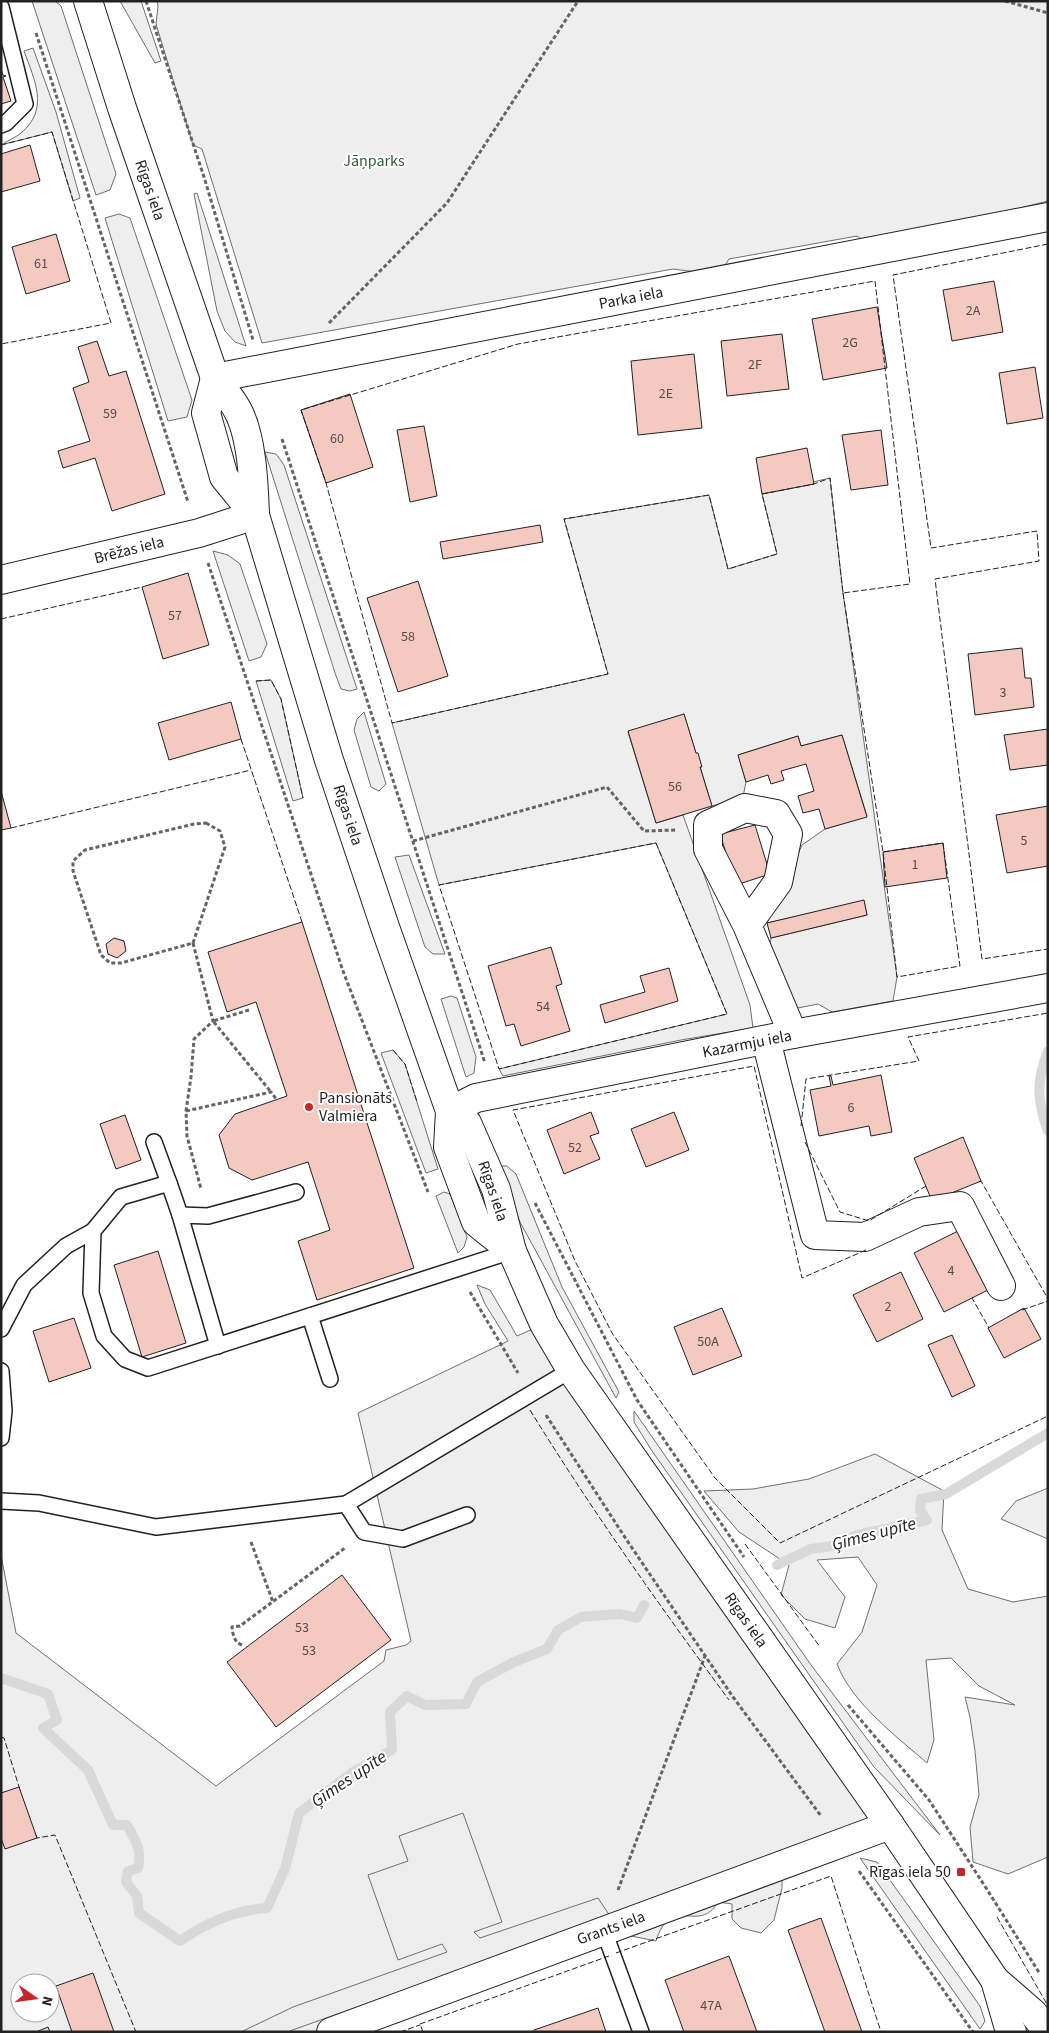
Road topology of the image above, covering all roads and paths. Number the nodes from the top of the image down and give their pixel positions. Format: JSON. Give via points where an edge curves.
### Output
{"nodes":[{"id":1,"x":88,"y":1,"type":"edge"},
{"id":2,"x":146,"y":1,"type":"edge"},
{"id":3,"x":578,"y":1,"type":"edge"},
{"id":4,"x":1006,"y":1,"type":"edge"},
{"id":5,"x":1,"y":7,"type":"edge"},
{"id":6,"x":1048,"y":13,"type":"edge"},
{"id":7,"x":34,"y":24,"type":"dead end"},
{"id":8,"x":1,"y":125,"type":"edge"},
{"id":9,"x":1048,"y":217,"type":"edge"},
{"id":10,"x":322,"y":329,"type":"dead end"},
{"id":11,"x":254,"y":344,"type":"dead end"},
{"id":12,"x":215,"y":378,"type":"junction"},
{"id":13,"x":281,"y":434,"type":"dead end"},
{"id":14,"x":187,"y":499,"type":"dead end"},
{"id":15,"x":255,"y":515,"type":"junction"},
{"id":16,"x":206,"y":554,"type":"dead end"},
{"id":17,"x":1,"y":580,"type":"edge"},
{"id":18,"x":708,"y":825,"type":"junction"},
{"id":19,"x":413,"y":841,"type":"junction"},
{"id":20,"x":747,"y":925,"type":"junction"},
{"id":21,"x":193,"y":943,"type":"junction"},
{"id":22,"x":1048,"y":988,"type":"edge"},
{"id":23,"x":249,"y":1010,"type":"dead end"},
{"id":24,"x":213,"y":1020,"type":"junction"},
{"id":25,"x":793,"y":1034,"type":"junction"},
{"id":26,"x":766,"y":1040,"type":"junction"},
{"id":27,"x":486,"y":1065,"type":"dead end"},
{"id":28,"x":271,"y":1092,"type":"junction"},
{"id":29,"x":277,"y":1100,"type":"dead end"},
{"id":30,"x":186,"y":1111,"type":"junction"},
{"id":31,"x":450,"y":1111,"type":"junction"},
{"id":32,"x":154,"y":1142,"type":"dead end"},
{"id":33,"x":169,"y":1183,"type":"junction"},
{"id":34,"x":296,"y":1192,"type":"dead end"},
{"id":35,"x":428,"y":1193,"type":"dead end"},
{"id":36,"x":533,"y":1200,"type":"dead end"},
{"id":37,"x":180,"y":1214,"type":"junction"},
{"id":38,"x":208,"y":1216,"type":"junction"},
{"id":39,"x":93,"y":1231,"type":"junction"},
{"id":40,"x":512,"y":1251,"type":"junction"},
{"id":41,"x":1001,"y":1286,"type":"dead end"},
{"id":42,"x":469,"y":1289,"type":"dead end"},
{"id":43,"x":310,"y":1316,"type":"junction"},
{"id":44,"x":1,"y":1329,"type":"edge"},
{"id":45,"x":218,"y":1346,"type":"junction"},
{"id":46,"x":571,"y":1370,"type":"junction"},
{"id":47,"x":1,"y":1371,"type":"edge"},
{"id":48,"x":519,"y":1375,"type":"dead end"},
{"id":49,"x":330,"y":1379,"type":"dead end"},
{"id":50,"x":545,"y":1413,"type":"dead end"},
{"id":51,"x":1,"y":1438,"type":"edge"},
{"id":52,"x":1,"y":1501,"type":"edge"},
{"id":53,"x":346,"y":1504,"type":"junction"},
{"id":54,"x":467,"y":1515,"type":"dead end"},
{"id":55,"x":242,"y":1517,"type":"junction"},
{"id":56,"x":364,"y":1532,"type":"junction"},
{"id":57,"x":747,"y":1562,"type":"dead end"},
{"id":58,"x":273,"y":1602,"type":"junction"},
{"id":59,"x":242,"y":1645,"type":"dead end"},
{"id":60,"x":706,"y":1656,"type":"junction"},
{"id":61,"x":842,"y":1699,"type":"dead end"},
{"id":62,"x":820,"y":1816,"type":"dead end"},
{"id":63,"x":890,"y":1825,"type":"junction"},
{"id":64,"x":858,"y":1871,"type":"dead end"},
{"id":65,"x":618,"y":1890,"type":"dead end"},
{"id":66,"x":604,"y":1931,"type":"junction"},
{"id":67,"x":1043,"y":1979,"type":"dead end"},
{"id":68,"x":995,"y":1980,"type":"junction"},
{"id":69,"x":331,"y":2032,"type":"edge"},
{"id":70,"x":640,"y":2032,"type":"edge"},
{"id":71,"x":973,"y":2032,"type":"edge"},
{"id":72,"x":1012,"y":2032,"type":"edge"},
{"id":73,"x":1048,"y":2032,"type":"edge"}],
"edges":[{"from":1,"to":12,"type":"street","name":"Rīgas iela"},
{"from":2,"to":11,"type":"path"},
{"from":3,"to":10,"type":"path","via":[[447,203]]},
{"from":4,"to":6,"type":"path"},
{"from":5,"to":8,"type":"lane","via":[[25,104]]},
{"from":7,"to":14,"type":"path"},
{"from":9,"to":12,"type":"street","name":"Parka iela"},
{"from":12,"to":15,"type":"street","name":"Rīgas iela","via":[[238,410],[249,443]]},
{"from":13,"to":19,"type":"path"},
{"from":15,"to":17,"type":"street","name":"Brēžas iela","via":[[199,533]]},
{"from":15,"to":31,"type":"street","name":"Rīgas iela","via":[[329,760]]},
{"from":16,"to":35,"type":"path","via":[[343,971]]},
{"from":18,"to":19,"type":"path","via":[[644,831],[607,786]]},
{"from":18,"to":20,"type":"street","via":[[708,849]]},
{"from":18,"to":20,"type":"street","via":[[745,808],[776,814],[788,834],[778,882]]},
{"from":19,"to":27,"type":"path"},
{"from":20,"to":25,"type":"street"},
{"from":21,"to":21,"type":"path","via":[[226,847],[220,831],[206,823],[194,824],[85,850],[73,861],[73,871],[101,955],[110,962],[121,963]]},
{"from":21,"to":24,"type":"path"},
{"from":22,"to":25,"type":"street","name":"Kazarmju iela"},
{"from":23,"to":24,"type":"path"},
{"from":24,"to":28,"type":"path"},
{"from":24,"to":30,"type":"path","via":[[194,1040]]},
{"from":25,"to":26,"type":"street","name":"Kazarmju iela"},
{"from":26,"to":31,"type":"street","name":"Kazarmju iela","via":[[476,1098]]},
{"from":26,"to":41,"type":"street","via":[[815,1235],[865,1237],[919,1212],[960,1206]]},
{"from":28,"to":29,"type":"path"},
{"from":28,"to":30,"type":"path"},
{"from":30,"to":38,"type":"path","via":[[187,1136]]},
{"from":31,"to":40,"type":"street","name":"Rīgas iela","via":[[448,1147],[476,1222]]},
{"from":32,"to":33,"type":"lane"},
{"from":33,"to":37,"type":"lane"},
{"from":33,"to":39,"type":"lane","via":[[121,1197]]},
{"from":34,"to":38,"type":"lane"},
{"from":36,"to":57,"type":"path","via":[[637,1400]]},
{"from":37,"to":38,"type":"lane"},
{"from":37,"to":45,"type":"lane"},
{"from":39,"to":44,"type":"lane","via":[[66,1246],[24,1285]]},
{"from":39,"to":45,"type":"lane","via":[[90,1293],[104,1336],[125,1360],[148,1368]]},
{"from":40,"to":43,"type":"lane"},
{"from":40,"to":46,"type":"street","name":"Rīgas iela","via":[[544,1324]]},
{"from":42,"to":48,"type":"path"},
{"from":43,"to":45,"type":"lane"},
{"from":43,"to":49,"type":"lane"},
{"from":46,"to":53,"type":"lane"},
{"from":46,"to":63,"type":"street","name":"Rīgas iela"},
{"from":47,"to":51,"type":"lane","via":[[4,1411]]},
{"from":50,"to":60,"type":"path","via":[[626,1540]]},
{"from":52,"to":55,"type":"lane","via":[[39,1503],[156,1527]]},
{"from":53,"to":55,"type":"lane"},
{"from":53,"to":56,"type":"lane"},
{"from":54,"to":56,"type":"lane","via":[[403,1539]]},
{"from":55,"to":58,"type":"path"},
{"from":56,"to":58,"type":"path"},
{"from":58,"to":59,"type":"path","via":[[240,1626],[232,1627],[237,1643]]},
{"from":60,"to":62,"type":"path"},
{"from":60,"to":65,"type":"path"},
{"from":61,"to":67,"type":"path","via":[[929,1800]]},
{"from":63,"to":66,"type":"street","name":"Grants iela"},
{"from":63,"to":68,"type":"street","name":"Rīgas iela"},
{"from":64,"to":71,"type":"path"},
{"from":66,"to":69,"type":"street","name":"Grants iela"},
{"from":66,"to":70,"type":"lane"},
{"from":68,"to":72,"type":"street","name":"Rīgas iela"},
{"from":68,"to":73,"type":"street","name":"Rīgas iela","via":[[1033,2013]]}]}
